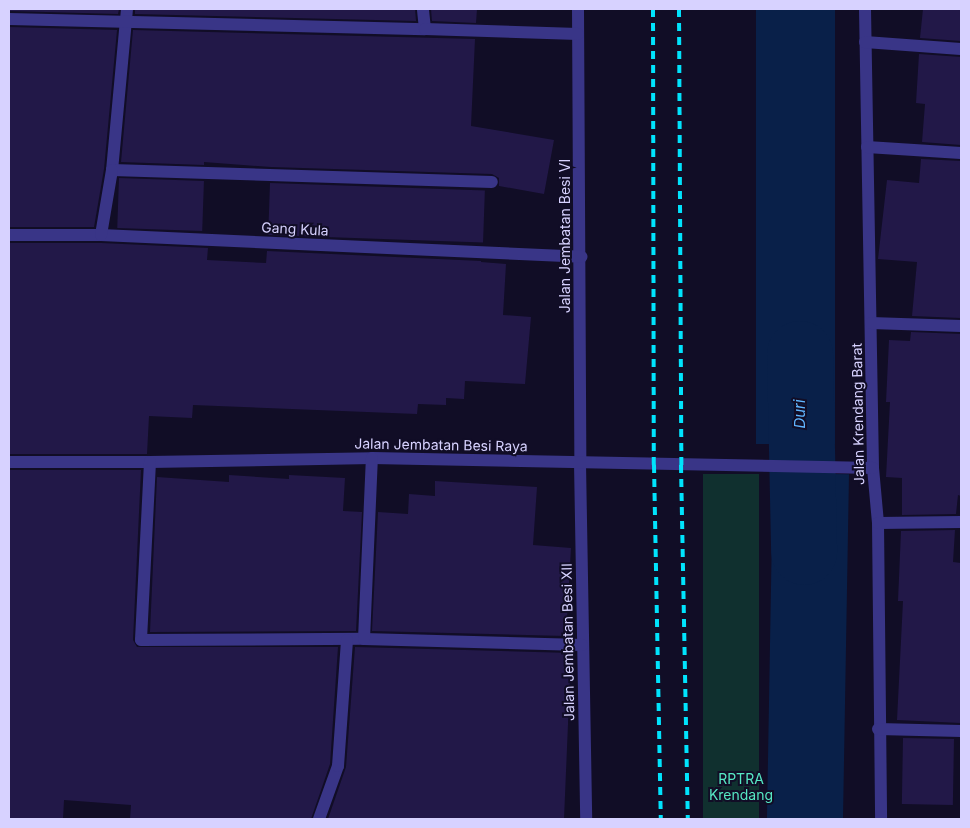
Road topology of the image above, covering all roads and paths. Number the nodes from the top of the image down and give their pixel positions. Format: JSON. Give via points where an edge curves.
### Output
{"nodes":[{"id":1,"x":423,"y":9,"type":"edge"},
{"id":2,"x":578,"y":9,"type":"edge"},
{"id":3,"x":865,"y":9,"type":"edge"},
{"id":4,"x":127,"y":15,"type":"edge"},
{"id":5,"x":9,"y":19,"type":"edge"},
{"id":6,"x":425,"y":29,"type":"junction"},
{"id":7,"x":578,"y":34,"type":"junction"},
{"id":8,"x":865,"y":42,"type":"junction"},
{"id":9,"x":961,"y":49,"type":"edge"},
{"id":10,"x":867,"y":147,"type":"junction"},
{"id":11,"x":961,"y":153,"type":"edge"},
{"id":12,"x":112,"y":170,"type":"junction"},
{"id":13,"x":492,"y":182,"type":"dead end"},
{"id":14,"x":9,"y":235,"type":"edge"},
{"id":15,"x":100,"y":235,"type":"junction"},
{"id":16,"x":580,"y":257,"type":"junction"},
{"id":17,"x":871,"y":323,"type":"junction"},
{"id":18,"x":961,"y":326,"type":"edge"},
{"id":19,"x":372,"y":458,"type":"junction"},
{"id":20,"x":9,"y":462,"type":"edge"},
{"id":21,"x":150,"y":462,"type":"junction"},
{"id":22,"x":580,"y":463,"type":"junction"},
{"id":23,"x":873,"y":468,"type":"junction"},
{"id":24,"x":961,"y":522,"type":"edge"},
{"id":25,"x":878,"y":523,"type":"junction"},
{"id":26,"x":364,"y":639,"type":"junction"},
{"id":27,"x":347,"y":640,"type":"junction"},
{"id":28,"x":582,"y":645,"type":"junction"},
{"id":29,"x":878,"y":729,"type":"junction"},
{"id":30,"x":961,"y":731,"type":"edge"},
{"id":31,"x":320,"y":819,"type":"edge"},
{"id":32,"x":586,"y":819,"type":"edge"},
{"id":33,"x":881,"y":819,"type":"edge"}],
"edges":[{"from":1,"to":6,"type":"street"},
{"from":2,"to":7,"type":"street","name":"Jalan Jembatan Besi VI"},
{"from":3,"to":8,"type":"street","name":"Jalan Krendang Barat"},
{"from":4,"to":5,"type":"street"},
{"from":4,"to":6,"type":"street"},
{"from":4,"to":12,"type":"street"},
{"from":6,"to":7,"type":"street"},
{"from":7,"to":16,"type":"street","name":"Jalan Jembatan Besi VI"},
{"from":8,"to":9,"type":"street"},
{"from":8,"to":10,"type":"street","name":"Jalan Krendang Barat"},
{"from":10,"to":11,"type":"street"},
{"from":10,"to":17,"type":"street","name":"Jalan Krendang Barat"},
{"from":12,"to":13,"type":"street"},
{"from":12,"to":15,"type":"street"},
{"from":14,"to":15,"type":"street","name":"Gang Kula"},
{"from":15,"to":16,"type":"street","name":"Gang Kula"},
{"from":16,"to":22,"type":"street","name":"Jalan Jembatan Besi VI"},
{"from":17,"to":18,"type":"street"},
{"from":17,"to":23,"type":"street","name":"Jalan Krendang Barat"},
{"from":19,"to":21,"type":"street","name":"Jalan Jembatan Besi Raya"},
{"from":19,"to":22,"type":"street","name":"Jalan Jembatan Besi Raya"},
{"from":19,"to":26,"type":"street"},
{"from":20,"to":21,"type":"street","name":"Jalan Jembatan Besi Raya"},
{"from":21,"to":27,"type":"street","via":[[141,640]]},
{"from":22,"to":23,"type":"street","name":"Jalan Jembatan Besi Raya"},
{"from":22,"to":28,"type":"street","name":"Jalan Jembatan Besi XII"},
{"from":23,"to":25,"type":"street","name":"Jalan Krendang Barat"},
{"from":24,"to":25,"type":"street"},
{"from":25,"to":29,"type":"street","name":"Jalan Krendang Barat"},
{"from":26,"to":27,"type":"street"},
{"from":26,"to":28,"type":"street"},
{"from":27,"to":31,"type":"street","via":[[338,766]]},
{"from":28,"to":32,"type":"street","name":"Jalan Jembatan Besi XII"},
{"from":29,"to":30,"type":"street"},
{"from":29,"to":33,"type":"street","name":"Jalan Krendang Barat"}]}
